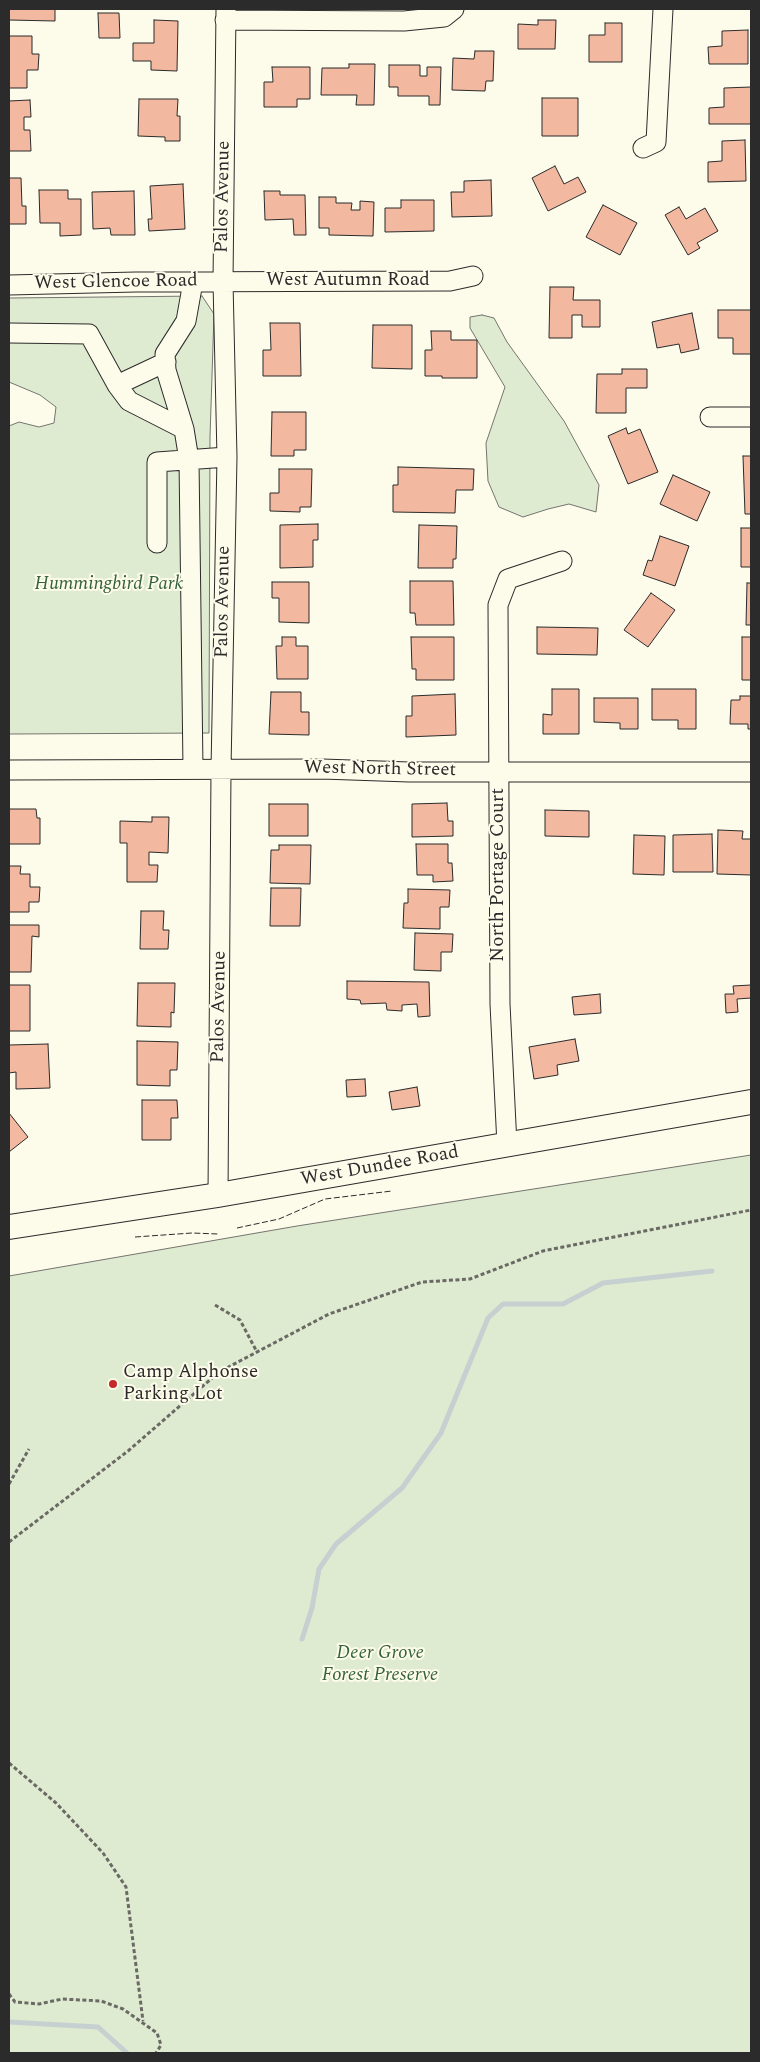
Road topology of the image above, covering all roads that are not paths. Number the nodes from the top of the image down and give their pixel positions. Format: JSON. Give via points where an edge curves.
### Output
{"nodes":[{"id":1,"x":454,"y":9,"type":"edge"},
{"id":2,"x":663,"y":9,"type":"edge"},
{"id":3,"x":226,"y":15,"type":"edge"},
{"id":4,"x":643,"y":148,"type":"dead end"},
{"id":5,"x":473,"y":276,"type":"dead end"},
{"id":6,"x":194,"y":282,"type":"junction"},
{"id":7,"x":223,"y":282,"type":"junction"},
{"id":8,"x":9,"y":285,"type":"edge"},
{"id":9,"x":9,"y":333,"type":"edge"},
{"id":10,"x":166,"y":362,"type":"junction"},
{"id":11,"x":117,"y":385,"type":"junction"},
{"id":12,"x":710,"y":417,"type":"dead end"},
{"id":13,"x":751,"y":417,"type":"edge"},
{"id":14,"x":184,"y":429,"type":"junction"},
{"id":15,"x":227,"y":457,"type":"junction"},
{"id":16,"x":189,"y":460,"type":"junction"},
{"id":17,"x":157,"y":543,"type":"dead end"},
{"id":18,"x":562,"y":561,"type":"dead end"},
{"id":19,"x":221,"y":769,"type":"junction"},
{"id":20,"x":9,"y":770,"type":"edge"},
{"id":21,"x":193,"y":770,"type":"junction"},
{"id":22,"x":498,"y":772,"type":"junction"},
{"id":23,"x":751,"y":772,"type":"edge"},
{"id":24,"x":751,"y":1102,"type":"edge"},
{"id":25,"x":507,"y":1144,"type":"junction"},
{"id":26,"x":218,"y":1195,"type":"junction"},
{"id":27,"x":9,"y":1228,"type":"edge"}],
"edges":[{"from":1,"to":3,"type":"street","via":[[444,17],[404,21]]},
{"from":2,"to":4,"type":"street","via":[[656,142]]},
{"from":3,"to":7,"type":"street","name":"Palos Avenue"},
{"from":5,"to":7,"type":"street","name":"West Autumn Road","via":[[450,281]]},
{"from":6,"to":7,"type":"street","name":"West Glencoe Road"},
{"from":6,"to":8,"type":"street","name":"West Glencoe Road"},
{"from":6,"to":10,"type":"street","via":[[186,321],[165,354]]},
{"from":7,"to":15,"type":"street","name":"Palos Avenue"},
{"from":9,"to":11,"type":"street","via":[[89,334]]},
{"from":10,"to":11,"type":"street"},
{"from":10,"to":14,"type":"street"},
{"from":11,"to":14,"type":"street","via":[[129,402]]},
{"from":12,"to":13,"type":"street"},
{"from":14,"to":16,"type":"street"},
{"from":15,"to":16,"type":"street"},
{"from":15,"to":19,"type":"street","name":"Palos Avenue"},
{"from":16,"to":17,"type":"street","via":[[157,462]]},
{"from":16,"to":21,"type":"street"},
{"from":18,"to":22,"type":"street","name":"North Portage Court","via":[[508,580],[498,605]]},
{"from":19,"to":21,"type":"street","name":"West North Street"},
{"from":19,"to":22,"type":"street","name":"West North Street"},
{"from":19,"to":26,"type":"street","name":"Palos Avenue"},
{"from":20,"to":21,"type":"street","name":"West North Street"},
{"from":22,"to":23,"type":"street","name":"West North Street"},
{"from":22,"to":25,"type":"street","name":"North Portage Court","via":[[500,1004]]},
{"from":24,"to":25,"type":"main road","name":"West Dundee Road"},
{"from":25,"to":26,"type":"main road","name":"West Dundee Road"},
{"from":26,"to":27,"type":"main road","name":"West Dundee Road"}]}
